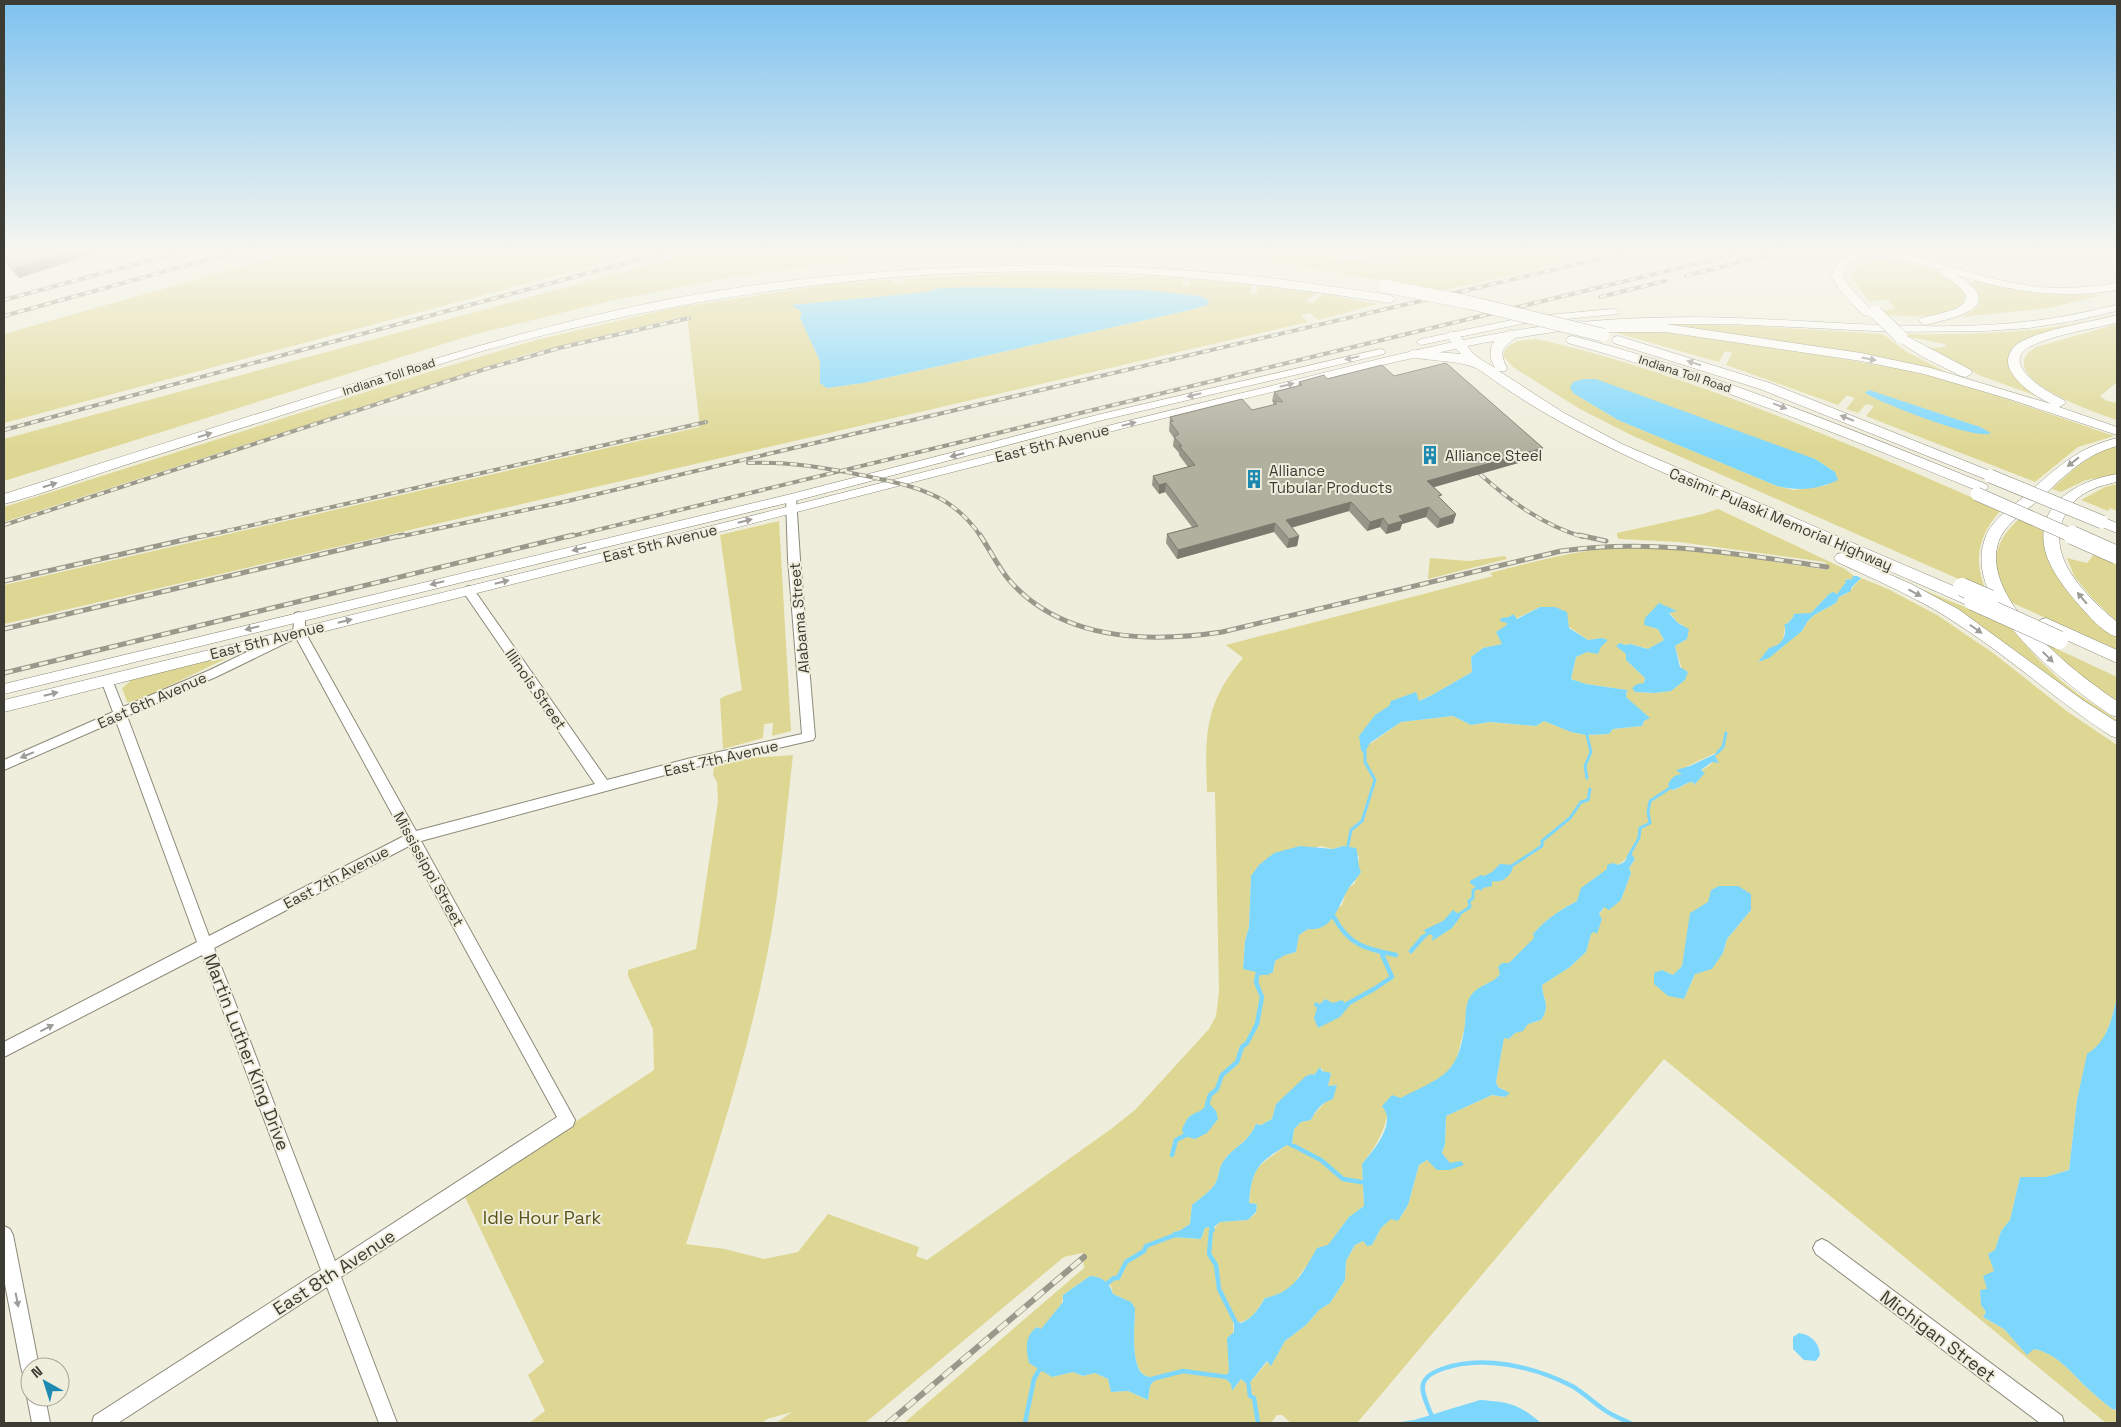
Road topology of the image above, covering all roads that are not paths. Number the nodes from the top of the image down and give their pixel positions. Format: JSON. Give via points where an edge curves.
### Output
{"nodes":[{"id":1,"x":569,"y":317,"type":"edge"},
{"id":2,"x":608,"y":317,"type":"edge"},
{"id":3,"x":1481,"y":317,"type":"edge"},
{"id":4,"x":1529,"y":317,"type":"edge"},
{"id":5,"x":1560,"y":317,"type":"edge"},
{"id":6,"x":1828,"y":317,"type":"edge"},
{"id":7,"x":1876,"y":317,"type":"edge"},
{"id":8,"x":1943,"y":317,"type":"edge"},
{"id":9,"x":2019,"y":317,"type":"edge"},
{"id":10,"x":2077,"y":317,"type":"edge"},
{"id":11,"x":2117,"y":319,"type":"edge"},
{"id":12,"x":1925,"y":321,"type":"junction"},
{"id":13,"x":1578,"y":325,"type":"junction"},
{"id":14,"x":1512,"y":334,"type":"junction"},
{"id":15,"x":1898,"y":336,"type":"junction"},
{"id":16,"x":1456,"y":339,"type":"junction"},
{"id":17,"x":1412,"y":354,"type":"junction"},
{"id":18,"x":1483,"y":366,"type":"junction"},
{"id":19,"x":1501,"y":368,"type":"junction"},
{"id":20,"x":2011,"y":395,"type":"junction"},
{"id":21,"x":2039,"y":399,"type":"junction"},
{"id":22,"x":2117,"y":426,"type":"edge"},
{"id":23,"x":1584,"y":430,"type":"junction"},
{"id":24,"x":2117,"y":431,"type":"edge"},
{"id":25,"x":2117,"y":442,"type":"edge"},
{"id":26,"x":1654,"y":464,"type":"junction"},
{"id":27,"x":2117,"y":478,"type":"edge"},
{"id":28,"x":1985,"y":482,"type":"junction"},
{"id":29,"x":1725,"y":484,"type":"junction"},
{"id":30,"x":4,"y":488,"type":"edge"},
{"id":31,"x":4,"y":499,"type":"edge"},
{"id":32,"x":792,"y":504,"type":"junction"},
{"id":33,"x":2108,"y":519,"type":"edge"},
{"id":34,"x":2117,"y":528,"type":"edge"},
{"id":35,"x":2117,"y":544,"type":"edge"},
{"id":36,"x":2117,"y":555,"type":"edge"},
{"id":37,"x":468,"y":590,"type":"junction"},
{"id":38,"x":299,"y":616,"type":"junction"},
{"id":39,"x":2117,"y":631,"type":"edge"},
{"id":40,"x":300,"y":632,"type":"junction"},
{"id":41,"x":2117,"y":657,"type":"edge"},
{"id":42,"x":2117,"y":667,"type":"edge"},
{"id":43,"x":107,"y":680,"type":"junction"},
{"id":44,"x":4,"y":689,"type":"edge"},
{"id":45,"x":4,"y":706,"type":"edge"},
{"id":46,"x":2117,"y":710,"type":"edge"},
{"id":47,"x":120,"y":715,"type":"junction"},
{"id":48,"x":2117,"y":731,"type":"edge"},
{"id":49,"x":809,"y":737,"type":"joint"},
{"id":50,"x":4,"y":765,"type":"edge"},
{"id":51,"x":604,"y":786,"type":"junction"},
{"id":52,"x":412,"y":838,"type":"junction"},
{"id":53,"x":205,"y":945,"type":"junction"},
{"id":54,"x":4,"y":1050,"type":"edge"},
{"id":55,"x":567,"y":1120,"type":"joint"},
{"id":56,"x":4,"y":1234,"type":"edge"},
{"id":57,"x":1822,"y":1248,"type":"dead end"},
{"id":58,"x":332,"y":1274,"type":"junction"},
{"id":59,"x":28,"y":1357,"type":"edge"},
{"id":60,"x":38,"y":1407,"type":"edge"},
{"id":61,"x":41,"y":1423,"type":"edge"},
{"id":62,"x":101,"y":1423,"type":"edge"},
{"id":63,"x":388,"y":1423,"type":"edge"},
{"id":64,"x":2055,"y":1423,"type":"edge"}],
"edges":[{"from":1,"to":30,"type":"highway","name":"Indiana Toll Road","via":[[462,344]]},
{"from":31,"to":2,"type":"highway","name":"Indiana Toll Road","one_way":true,"via":[[477,349]]},
{"from":3,"to":28,"type":"highway","name":"Indiana Toll Road","one_way":true,"via":[[1659,365],[1806,416],[1849,439]]},
{"from":28,"to":4,"type":"highway","name":"Indiana Toll Road","one_way":true,"bridge":true,"via":[[1892,436],[1765,386],[1603,335]]},
{"from":5,"to":16,"type":"main road","name":"East 5th Avenue","via":[[1526,320]]},
{"from":6,"to":12,"type":"main road","name":"East 5th Avenue"},
{"from":7,"to":15,"type":"highway","bridge":true},
{"from":8,"to":12,"type":"highway"},
{"from":9,"to":12,"type":"main road","name":"East 5th Avenue"},
{"from":10,"to":13,"type":"main road","name":"East 5th Avenue","via":[[1966,329],[1909,330],[1709,320]]},
{"from":11,"to":21,"type":"highway","via":[[2033,340],[2016,350],[2012,358],[2015,368]]},
{"from":13,"to":14,"type":"main road","name":"East 5th Avenue"},
{"from":13,"to":20,"type":"highway","one_way":true,"via":[[1673,329],[1861,357]]},
{"from":14,"to":16,"type":"main road","name":"East 5th Avenue"},
{"from":14,"to":19,"type":"highway","via":[[1494,350]]},
{"from":15,"to":20,"type":"highway","via":[[1915,351],[1951,371]]},
{"from":15,"to":21,"type":"highway","via":[[1954,368]]},
{"from":16,"to":17,"type":"main road","name":"East 5th Avenue"},
{"from":16,"to":18,"type":"highway","name":"Casimir Pulaski Memorial Highway","via":[[1467,354]]},
{"from":16,"to":19,"type":"highway","name":"Casimir Pulaski Memorial Highway"},
{"from":16,"to":32,"type":"main road","name":"East 5th Avenue","one_way":true,"via":[[1101,417]]},
{"from":17,"to":18,"type":"highway","via":[[1456,357]]},
{"from":32,"to":17,"type":"main road","name":"East 5th Avenue","one_way":true},
{"from":18,"to":23,"type":"highway","name":"Casimir Pulaski Memorial Highway","via":[[1533,401]]},
{"from":19,"to":29,"type":"highway","name":"Casimir Pulaski Memorial Highway","via":[[1568,410]]},
{"from":20,"to":21,"type":"highway"},
{"from":21,"to":22,"type":"highway"},
{"from":21,"to":24,"type":"highway"},
{"from":23,"to":26,"type":"highway","name":"Casimir Pulaski Memorial Highway"},
{"from":23,"to":29,"type":"highway","via":[[1597,430],[1706,479]]},
{"from":25,"to":46,"type":"highway","one_way":true,"via":[[2095,448],[2057,474],[2006,521],[1993,537],[1989,554],[1990,574],[1997,592],[2032,642],[2074,681]]},
{"from":26,"to":42,"type":"highway","name":"Casimir Pulaski Memorial Highway","bridge":true,"via":[[1973,601]]},
{"from":26,"to":48,"type":"highway","one_way":true,"via":[[1680,480],[1935,603],[1994,642],[2067,700]]},
{"from":39,"to":27,"type":"highway","one_way":true,"via":[[2072,586],[2059,566],[2050,534],[2055,516],[2068,497],[2092,484]]},
{"from":28,"to":33,"type":"highway","name":"Indiana Toll Road","bridge":true},
{"from":28,"to":35,"type":"highway","name":"Indiana Toll Road"},
{"from":28,"to":36,"type":"highway","bridge":true},
{"from":29,"to":41,"type":"highway","name":"Casimir Pulaski Memorial Highway","bridge":true},
{"from":37,"to":32,"type":"main road","name":"East 5th Avenue","one_way":true},
{"from":32,"to":38,"type":"main road","name":"East 5th Avenue","one_way":true},
{"from":32,"to":49,"type":"street","name":"Alabama Street"},
{"from":33,"to":34,"type":"highway","name":"Indiana Toll Road"},
{"from":40,"to":37,"type":"main road","name":"East 5th Avenue","one_way":true},
{"from":37,"to":51,"type":"street","name":"Illinois Street"},
{"from":38,"to":40,"type":"street","name":"Mississippi Street"},
{"from":38,"to":44,"type":"main road","name":"East 5th Avenue","one_way":true},
{"from":40,"to":43,"type":"main road","name":"East 5th Avenue"},
{"from":40,"to":47,"type":"street","name":"East 6th Avenue"},
{"from":40,"to":52,"type":"street","name":"Mississippi Street"},
{"from":45,"to":43,"type":"main road","name":"East 5th Avenue","one_way":true},
{"from":43,"to":47,"type":"street","name":"Martin Luther King Drive"},
{"from":47,"to":50,"type":"street","name":"East 6th Avenue","one_way":true},
{"from":47,"to":53,"type":"street","name":"Martin Luther King Drive"},
{"from":49,"to":51,"type":"street","name":"East 7th Avenue"},
{"from":51,"to":52,"type":"street","name":"East 7th Avenue"},
{"from":52,"to":53,"type":"street","name":"East 7th Avenue"},
{"from":52,"to":55,"type":"street","name":"Mississippi Street"},
{"from":54,"to":53,"type":"street","name":"East 7th Avenue","one_way":true},
{"from":53,"to":58,"type":"street","name":"Martin Luther King Drive"},
{"from":55,"to":58,"type":"street","name":"East 8th Avenue"},
{"from":56,"to":59,"type":"street","one_way":true},
{"from":57,"to":64,"type":"street","name":"Michigan Street"},
{"from":58,"to":62,"type":"street","name":"East 8th Avenue"},
{"from":58,"to":63,"type":"street","name":"Martin Luther King Drive"},
{"from":60,"to":61,"type":"street"}]}
